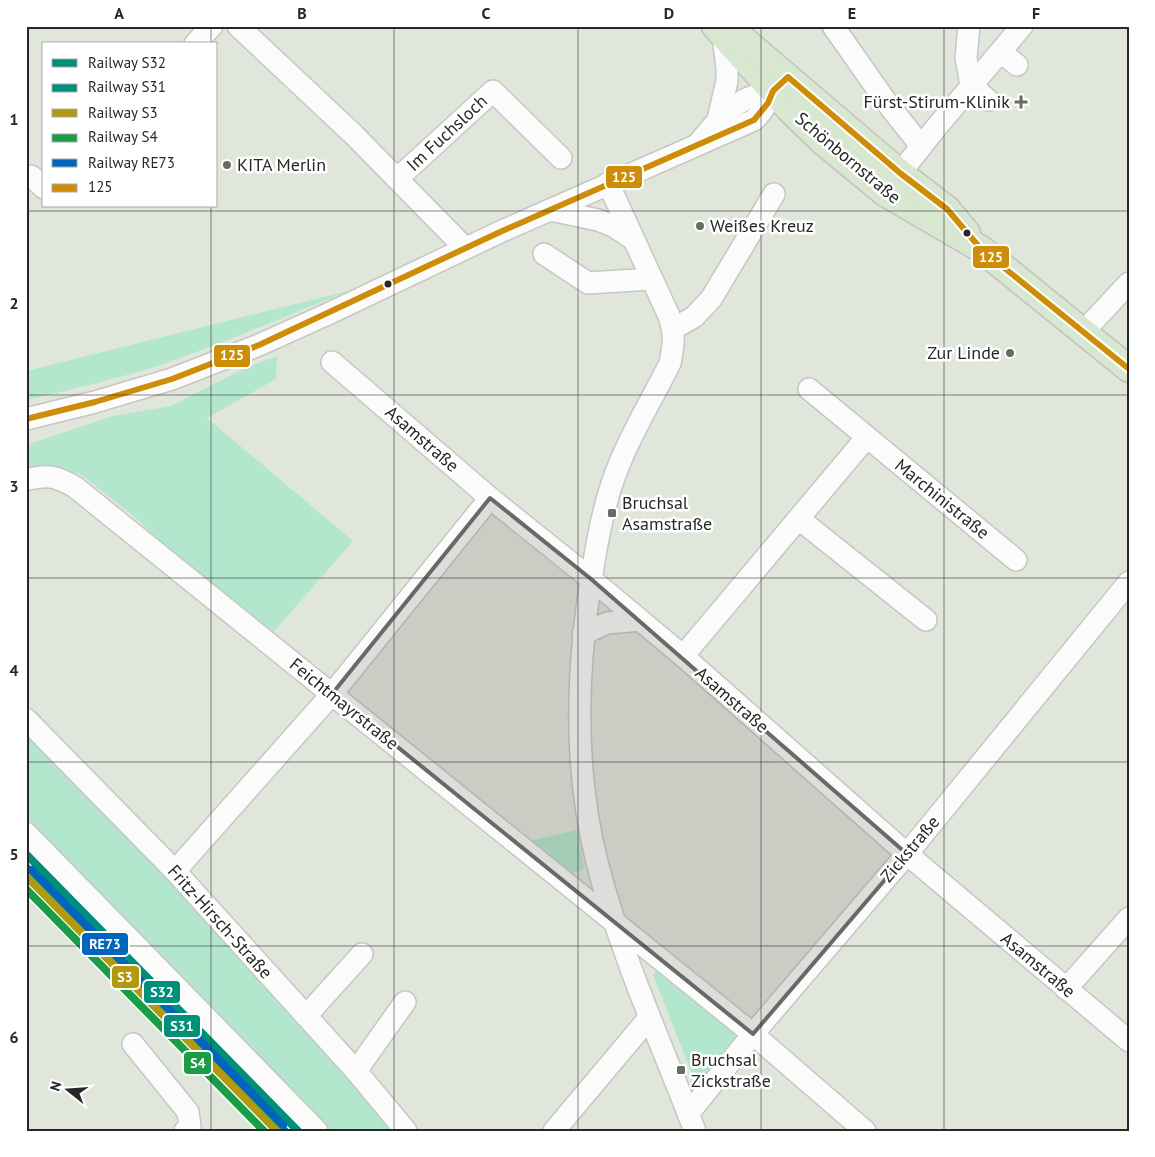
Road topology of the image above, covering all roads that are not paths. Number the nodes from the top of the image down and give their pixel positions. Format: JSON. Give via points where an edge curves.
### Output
{"nodes":[{"id":1,"x":212,"y":26,"type":"edge"},
{"id":2,"x":238,"y":26,"type":"edge"},
{"id":3,"x":833,"y":26,"type":"edge"},
{"id":4,"x":969,"y":26,"type":"edge"},
{"id":5,"x":1022,"y":26,"type":"edge"},
{"id":6,"x":721,"y":29,"type":"edge"},
{"id":7,"x":197,"y":42,"type":"edge"},
{"id":8,"x":1001,"y":52,"type":"junction"},
{"id":9,"x":1017,"y":66,"type":"dead end"},
{"id":10,"x":780,"y":84,"type":"junction"},
{"id":11,"x":971,"y":85,"type":"junction"},
{"id":12,"x":988,"y":100,"type":"dead end"},
{"id":13,"x":718,"y":119,"type":"junction"},
{"id":14,"x":699,"y":143,"type":"junction"},
{"id":15,"x":921,"y":146,"type":"junction"},
{"id":16,"x":561,"y":158,"type":"dead end"},
{"id":17,"x":398,"y":179,"type":"junction"},
{"id":18,"x":608,"y":183,"type":"junction"},
{"id":19,"x":892,"y":183,"type":"junction"},
{"id":20,"x":774,"y":194,"type":"dead end"},
{"id":21,"x":550,"y":210,"type":"junction"},
{"id":22,"x":633,"y":238,"type":"junction"},
{"id":23,"x":465,"y":248,"type":"junction"},
{"id":24,"x":544,"y":254,"type":"dead end"},
{"id":25,"x":652,"y":279,"type":"junction"},
{"id":26,"x":1129,"y":283,"type":"edge"},
{"id":27,"x":673,"y":329,"type":"junction"},
{"id":28,"x":1083,"y":332,"type":"junction"},
{"id":29,"x":332,"y":362,"type":"dead end"},
{"id":30,"x":1129,"y":369,"type":"edge"},
{"id":31,"x":809,"y":389,"type":"dead end"},
{"id":32,"x":26,"y":419,"type":"edge"},
{"id":33,"x":867,"y":438,"type":"junction"},
{"id":34,"x":26,"y":480,"type":"edge"},
{"id":35,"x":490,"y":498,"type":"junction"},
{"id":36,"x":799,"y":519,"type":"junction"},
{"id":37,"x":1016,"y":560,"type":"dead end"},
{"id":38,"x":591,"y":579,"type":"junction"},
{"id":39,"x":1129,"y":582,"type":"edge"},
{"id":40,"x":640,"y":620,"type":"junction"},
{"id":41,"x":926,"y":620,"type":"dead end"},
{"id":42,"x":583,"y":634,"type":"junction"},
{"id":43,"x":682,"y":656,"type":"junction"},
{"id":44,"x":332,"y":694,"type":"junction"},
{"id":45,"x":26,"y":719,"type":"edge"},
{"id":46,"x":26,"y":833,"type":"edge"},
{"id":47,"x":907,"y":854,"type":"junction"},
{"id":48,"x":175,"y":871,"type":"junction"},
{"id":49,"x":1129,"y":918,"type":"edge"},
{"id":50,"x":614,"y":921,"type":"junction"},
{"id":51,"x":362,"y":954,"type":"dead end"},
{"id":52,"x":1066,"y":989,"type":"junction"},
{"id":53,"x":405,"y":1002,"type":"dead end"},
{"id":54,"x":306,"y":1016,"type":"junction"},
{"id":55,"x":649,"y":1018,"type":"junction"},
{"id":56,"x":753,"y":1034,"type":"junction"},
{"id":57,"x":1129,"y":1041,"type":"edge"},
{"id":58,"x":133,"y":1044,"type":"dead end"},
{"id":59,"x":356,"y":1071,"type":"junction"},
{"id":60,"x":692,"y":1122,"type":"edge"},
{"id":61,"x":185,"y":1131,"type":"edge"},
{"id":62,"x":317,"y":1131,"type":"edge"},
{"id":63,"x":406,"y":1131,"type":"edge"},
{"id":64,"x":554,"y":1131,"type":"edge"},
{"id":65,"x":865,"y":1131,"type":"edge"}],
"edges":[{"from":1,"to":7,"type":"street"},
{"from":2,"to":17,"type":"street","name":"Im Fuchsloch"},
{"from":3,"to":15,"type":"street"},
{"from":4,"to":11,"type":"street","via":[[966,58]]},
{"from":5,"to":8,"type":"street"},
{"from":6,"to":10,"type":"main road","name":"Schönbornstraße"},
{"from":6,"to":13,"type":"street","via":[[727,81]]},
{"from":8,"to":9,"type":"street"},
{"from":8,"to":11,"type":"street"},
{"from":10,"to":13,"type":"street","via":[[744,99]]},
{"from":10,"to":14,"type":"street","via":[[754,120]]},
{"from":10,"to":19,"type":"main road","name":"Schönbornstraße","via":[[822,140]]},
{"from":11,"to":12,"type":"street"},
{"from":11,"to":15,"type":"street"},
{"from":13,"to":14,"type":"street"},
{"from":14,"to":18,"type":"street"},
{"from":15,"to":19,"type":"street"},
{"from":16,"to":17,"type":"street","name":"Im Fuchsloch","via":[[493,90]]},
{"from":17,"to":23,"type":"street","name":"Im Fuchsloch"},
{"from":18,"to":21,"type":"street"},
{"from":18,"to":22,"type":"street"},
{"from":19,"to":28,"type":"main road","name":"Schönbornstraße","via":[[981,249]]},
{"from":20,"to":27,"type":"street","via":[[711,299],[694,316]]},
{"from":21,"to":22,"type":"street","via":[[598,220]]},
{"from":21,"to":23,"type":"street"},
{"from":22,"to":25,"type":"street"},
{"from":23,"to":32,"type":"street","via":[[259,345],[172,379]]},
{"from":24,"to":25,"type":"street","via":[[588,283]]},
{"from":25,"to":27,"type":"street"},
{"from":26,"to":28,"type":"street"},
{"from":27,"to":38,"type":"street","via":[[670,363],[614,475]]},
{"from":28,"to":30,"type":"main road","name":"Schönbornstraße"},
{"from":29,"to":35,"type":"street","name":"Asamstraße"},
{"from":31,"to":33,"type":"street","name":"Marchinistraße"},
{"from":33,"to":36,"type":"street"},
{"from":33,"to":37,"type":"street","name":"Marchinistraße"},
{"from":34,"to":44,"type":"street","name":"Feichtmayrstraße","via":[[41,475],[59,478],[75,487]]},
{"from":35,"to":38,"type":"street","name":"Asamstraße"},
{"from":35,"to":44,"type":"street"},
{"from":36,"to":41,"type":"street"},
{"from":36,"to":43,"type":"street"},
{"from":38,"to":40,"type":"street","name":"Asamstraße"},
{"from":38,"to":42,"type":"street"},
{"from":39,"to":47,"type":"street","name":"Zickstraße"},
{"from":40,"to":42,"type":"street","via":[[607,623]]},
{"from":40,"to":43,"type":"street","name":"Asamstraße"},
{"from":42,"to":50,"type":"street","via":[[580,702],[583,773],[594,848]]},
{"from":43,"to":47,"type":"street","name":"Asamstraße"},
{"from":44,"to":48,"type":"street"},
{"from":44,"to":50,"type":"street","name":"Feichtmayrstraße"},
{"from":45,"to":48,"type":"street","name":"Fritz-Hirsch-Straße"},
{"from":46,"to":62,"type":"street"},
{"from":47,"to":52,"type":"street","name":"Asamstraße"},
{"from":47,"to":56,"type":"street","name":"Zickstraße"},
{"from":48,"to":54,"type":"street","name":"Fritz-Hirsch-Straße"},
{"from":49,"to":52,"type":"street"},
{"from":50,"to":55,"type":"street"},
{"from":50,"to":56,"type":"street","name":"Feichtmayrstraße"},
{"from":51,"to":54,"type":"street"},
{"from":52,"to":57,"type":"street","name":"Asamstraße"},
{"from":53,"to":59,"type":"street"},
{"from":54,"to":59,"type":"street","name":"Fritz-Hirsch-Straße"},
{"from":55,"to":60,"type":"street"},
{"from":55,"to":64,"type":"street"},
{"from":56,"to":60,"type":"street","name":"Zickstraße"},
{"from":56,"to":65,"type":"street"},
{"from":58,"to":61,"type":"street","via":[[188,1112],[190,1126]]},
{"from":59,"to":63,"type":"street","name":"Fritz-Hirsch-Straße"}]}
